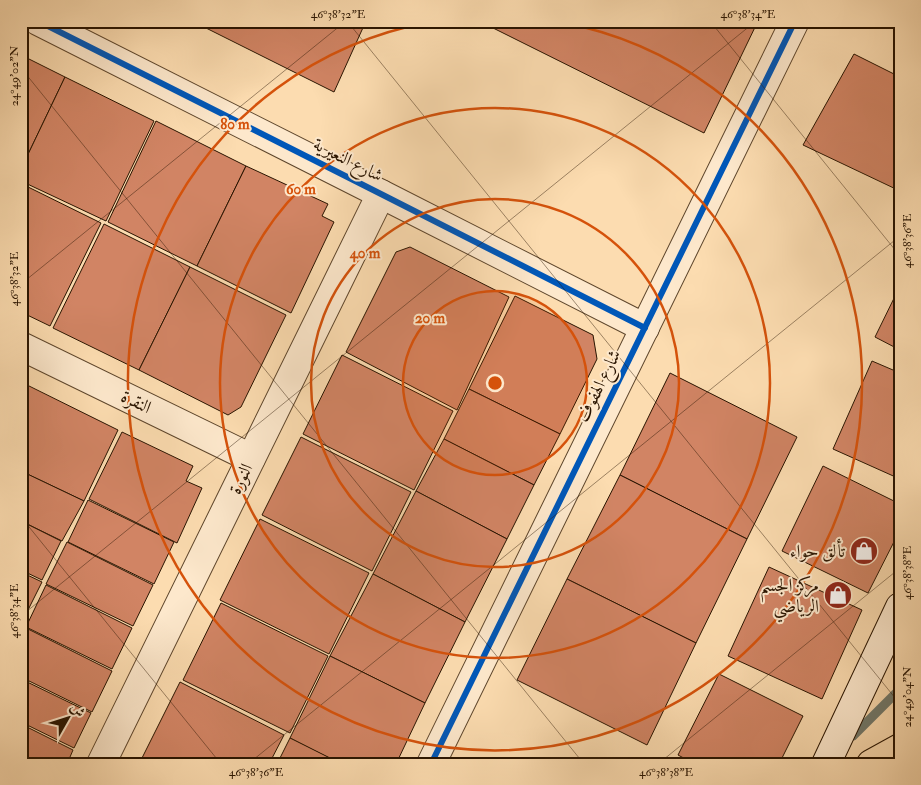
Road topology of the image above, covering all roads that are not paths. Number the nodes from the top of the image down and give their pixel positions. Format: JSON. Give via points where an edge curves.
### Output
{"nodes":[{"id":1,"x":38,"y":21,"type":"edge"},
{"id":2,"x":795,"y":21,"type":"edge"},
{"id":3,"x":382,"y":194,"type":"junction"},
{"id":4,"x":645,"y":328,"type":"junction"},
{"id":5,"x":21,"y":346,"type":"edge"},
{"id":6,"x":251,"y":458,"type":"junction"},
{"id":7,"x":900,"y":607,"type":"edge"},
{"id":8,"x":900,"y":748,"type":"edge"},
{"id":9,"x":100,"y":764,"type":"edge"},
{"id":10,"x":430,"y":764,"type":"edge"},
{"id":11,"x":826,"y":764,"type":"edge"},
{"id":12,"x":871,"y":764,"type":"edge"}],
"edges":[{"from":1,"to":3,"type":"street","name":"شارع النعيرية"},
{"from":2,"to":4,"type":"street","name":"شارع الهفوف"},
{"from":3,"to":4,"type":"street","name":"شارع النعيرية"},
{"from":3,"to":6,"type":"street","name":"النورة"},
{"from":4,"to":10,"type":"street","name":"شارع الهفوف"},
{"from":5,"to":6,"type":"street","name":"النقرة"},
{"from":6,"to":9,"type":"street","name":"النورة"},
{"from":7,"to":11,"type":"street"},
{"from":8,"to":12,"type":"main road"}]}
